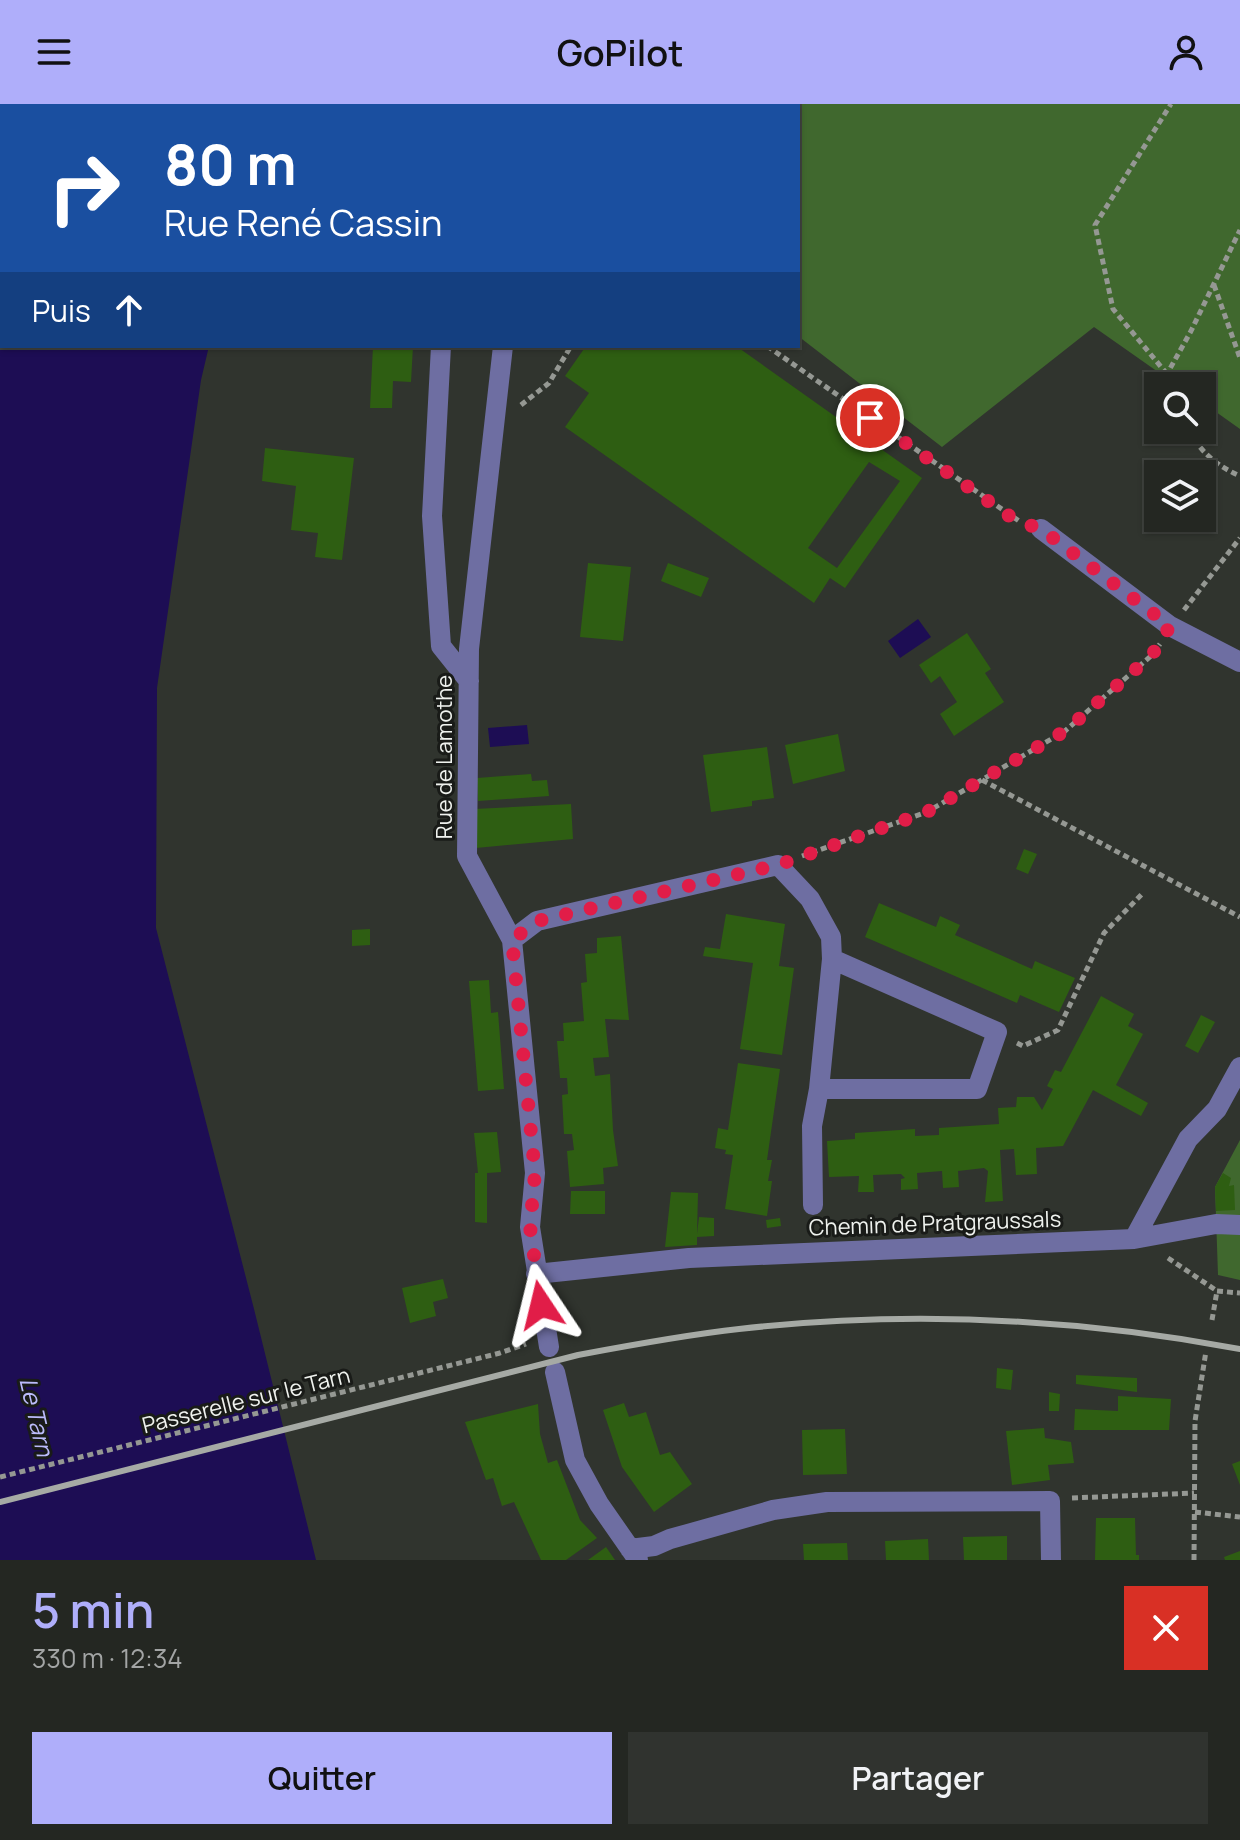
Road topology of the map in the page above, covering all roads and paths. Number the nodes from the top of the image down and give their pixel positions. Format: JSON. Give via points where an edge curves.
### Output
{"nodes":[{"id":1,"x":1171,"y":104,"type":"edge"},
{"id":2,"x":1240,"y":230,"type":"edge"},
{"id":3,"x":1214,"y":285,"type":"junction"},
{"id":4,"x":441,"y":348,"type":"edge"},
{"id":5,"x":503,"y":348,"type":"edge"},
{"id":6,"x":570,"y":348,"type":"edge"},
{"id":7,"x":770,"y":348,"type":"edge"},
{"id":8,"x":1240,"y":358,"type":"edge"},
{"id":9,"x":1165,"y":372,"type":"edge"},
{"id":10,"x":1168,"y":372,"type":"edge"},
{"id":11,"x":549,"y":383,"type":"dead end"},
{"id":12,"x":1199,"y":444,"type":"edge"},
{"id":13,"x":1240,"y":476,"type":"edge"},
{"id":14,"x":1041,"y":529,"type":"joint"},
{"id":15,"x":1240,"y":538,"type":"edge"},
{"id":16,"x":1170,"y":626,"type":"junction"},
{"id":17,"x":1240,"y":662,"type":"edge"},
{"id":18,"x":469,"y":681,"type":"junction"},
{"id":19,"x":981,"y":780,"type":"junction"},
{"id":20,"x":778,"y":865,"type":"junction"},
{"id":21,"x":1142,"y":894,"type":"dead end"},
{"id":22,"x":1240,"y":917,"type":"edge"},
{"id":23,"x":512,"y":940,"type":"junction"},
{"id":24,"x":832,"y":959,"type":"junction"},
{"id":25,"x":997,"y":1032,"type":"junction"},
{"id":26,"x":1240,"y":1067,"type":"edge"},
{"id":27,"x":819,"y":1089,"type":"junction"},
{"id":28,"x":813,"y":1205,"type":"dead end"},
{"id":29,"x":1240,"y":1225,"type":"edge"},
{"id":30,"x":1134,"y":1239,"type":"junction"},
{"id":31,"x":536,"y":1274,"type":"junction"},
{"id":32,"x":1217,"y":1291,"type":"junction"},
{"id":33,"x":1240,"y":1293,"type":"edge"},
{"id":34,"x":1212,"y":1320,"type":"dead end"},
{"id":35,"x":549,"y":1347,"type":"dead end"},
{"id":36,"x":1206,"y":1351,"type":"dead end"},
{"id":37,"x":500,"y":1353,"type":"dead end"},
{"id":38,"x":555,"y":1372,"type":"dead end"},
{"id":39,"x":0,"y":1477,"type":"edge"},
{"id":40,"x":1194,"y":1493,"type":"junction"},
{"id":41,"x":1050,"y":1501,"type":"junction"},
{"id":42,"x":1195,"y":1512,"type":"junction"},
{"id":43,"x":1240,"y":1517,"type":"edge"},
{"id":44,"x":634,"y":1554,"type":"edge"},
{"id":45,"x":1051,"y":1560,"type":"edge"},
{"id":46,"x":1194,"y":1560,"type":"edge"}],
"edges":[{"from":1,"to":9,"type":"path","via":[[1095,225],[1113,309]]},
{"from":2,"to":3,"type":"path"},
{"from":3,"to":8,"type":"path"},
{"from":3,"to":10,"type":"path"},
{"from":4,"to":18,"type":"street","via":[[432,516],[441,646]]},
{"from":5,"to":18,"type":"street","name":"Rue de Lamothe"},
{"from":6,"to":11,"type":"path"},
{"from":7,"to":14,"type":"path","via":[[1015,520]]},
{"from":12,"to":13,"type":"path","via":[[1220,467]]},
{"from":14,"to":16,"type":"street"},
{"from":15,"to":16,"type":"path"},
{"from":16,"to":17,"type":"street"},
{"from":16,"to":19,"type":"path","via":[[1152,655],[1065,731]]},
{"from":18,"to":23,"type":"street","name":"Rue de Lamothe","via":[[467,856]]},
{"from":19,"to":20,"type":"path","via":[[927,812]]},
{"from":19,"to":22,"type":"path"},
{"from":20,"to":23,"type":"street","via":[[537,921]]},
{"from":20,"to":24,"type":"street","via":[[810,899],[831,937]]},
{"from":21,"to":25,"type":"path","via":[[1104,933],[1058,1030],[1023,1046]]},
{"from":23,"to":31,"type":"street","name":"Rue de Lamothe","via":[[535,1173],[530,1227]]},
{"from":24,"to":25,"type":"street"},
{"from":24,"to":27,"type":"street"},
{"from":25,"to":27,"type":"street","via":[[977,1089]]},
{"from":26,"to":30,"type":"street","via":[[1217,1109],[1188,1139]]},
{"from":27,"to":28,"type":"street","via":[[812,1126]]},
{"from":29,"to":30,"type":"street","name":"Chemin de Pratgraussals","via":[[1216,1224]]},
{"from":30,"to":31,"type":"street","name":"Chemin de Pratgraussals","via":[[689,1258]]},
{"from":30,"to":32,"type":"path"},
{"from":31,"to":35,"type":"street","name":"Rue de Lamothe"},
{"from":32,"to":33,"type":"path"},
{"from":32,"to":34,"type":"path"},
{"from":36,"to":40,"type":"path","via":[[1196,1407]]},
{"from":37,"to":39,"type":"path","name":"Passerelle sur le Tarn"},
{"from":38,"to":44,"type":"street","via":[[575,1460]]},
{"from":40,"to":41,"type":"path"},
{"from":40,"to":42,"type":"path"},
{"from":41,"to":44,"type":"street","via":[[827,1502],[773,1510]]},
{"from":41,"to":45,"type":"street"},
{"from":42,"to":43,"type":"path"},
{"from":42,"to":46,"type":"path"}]}
